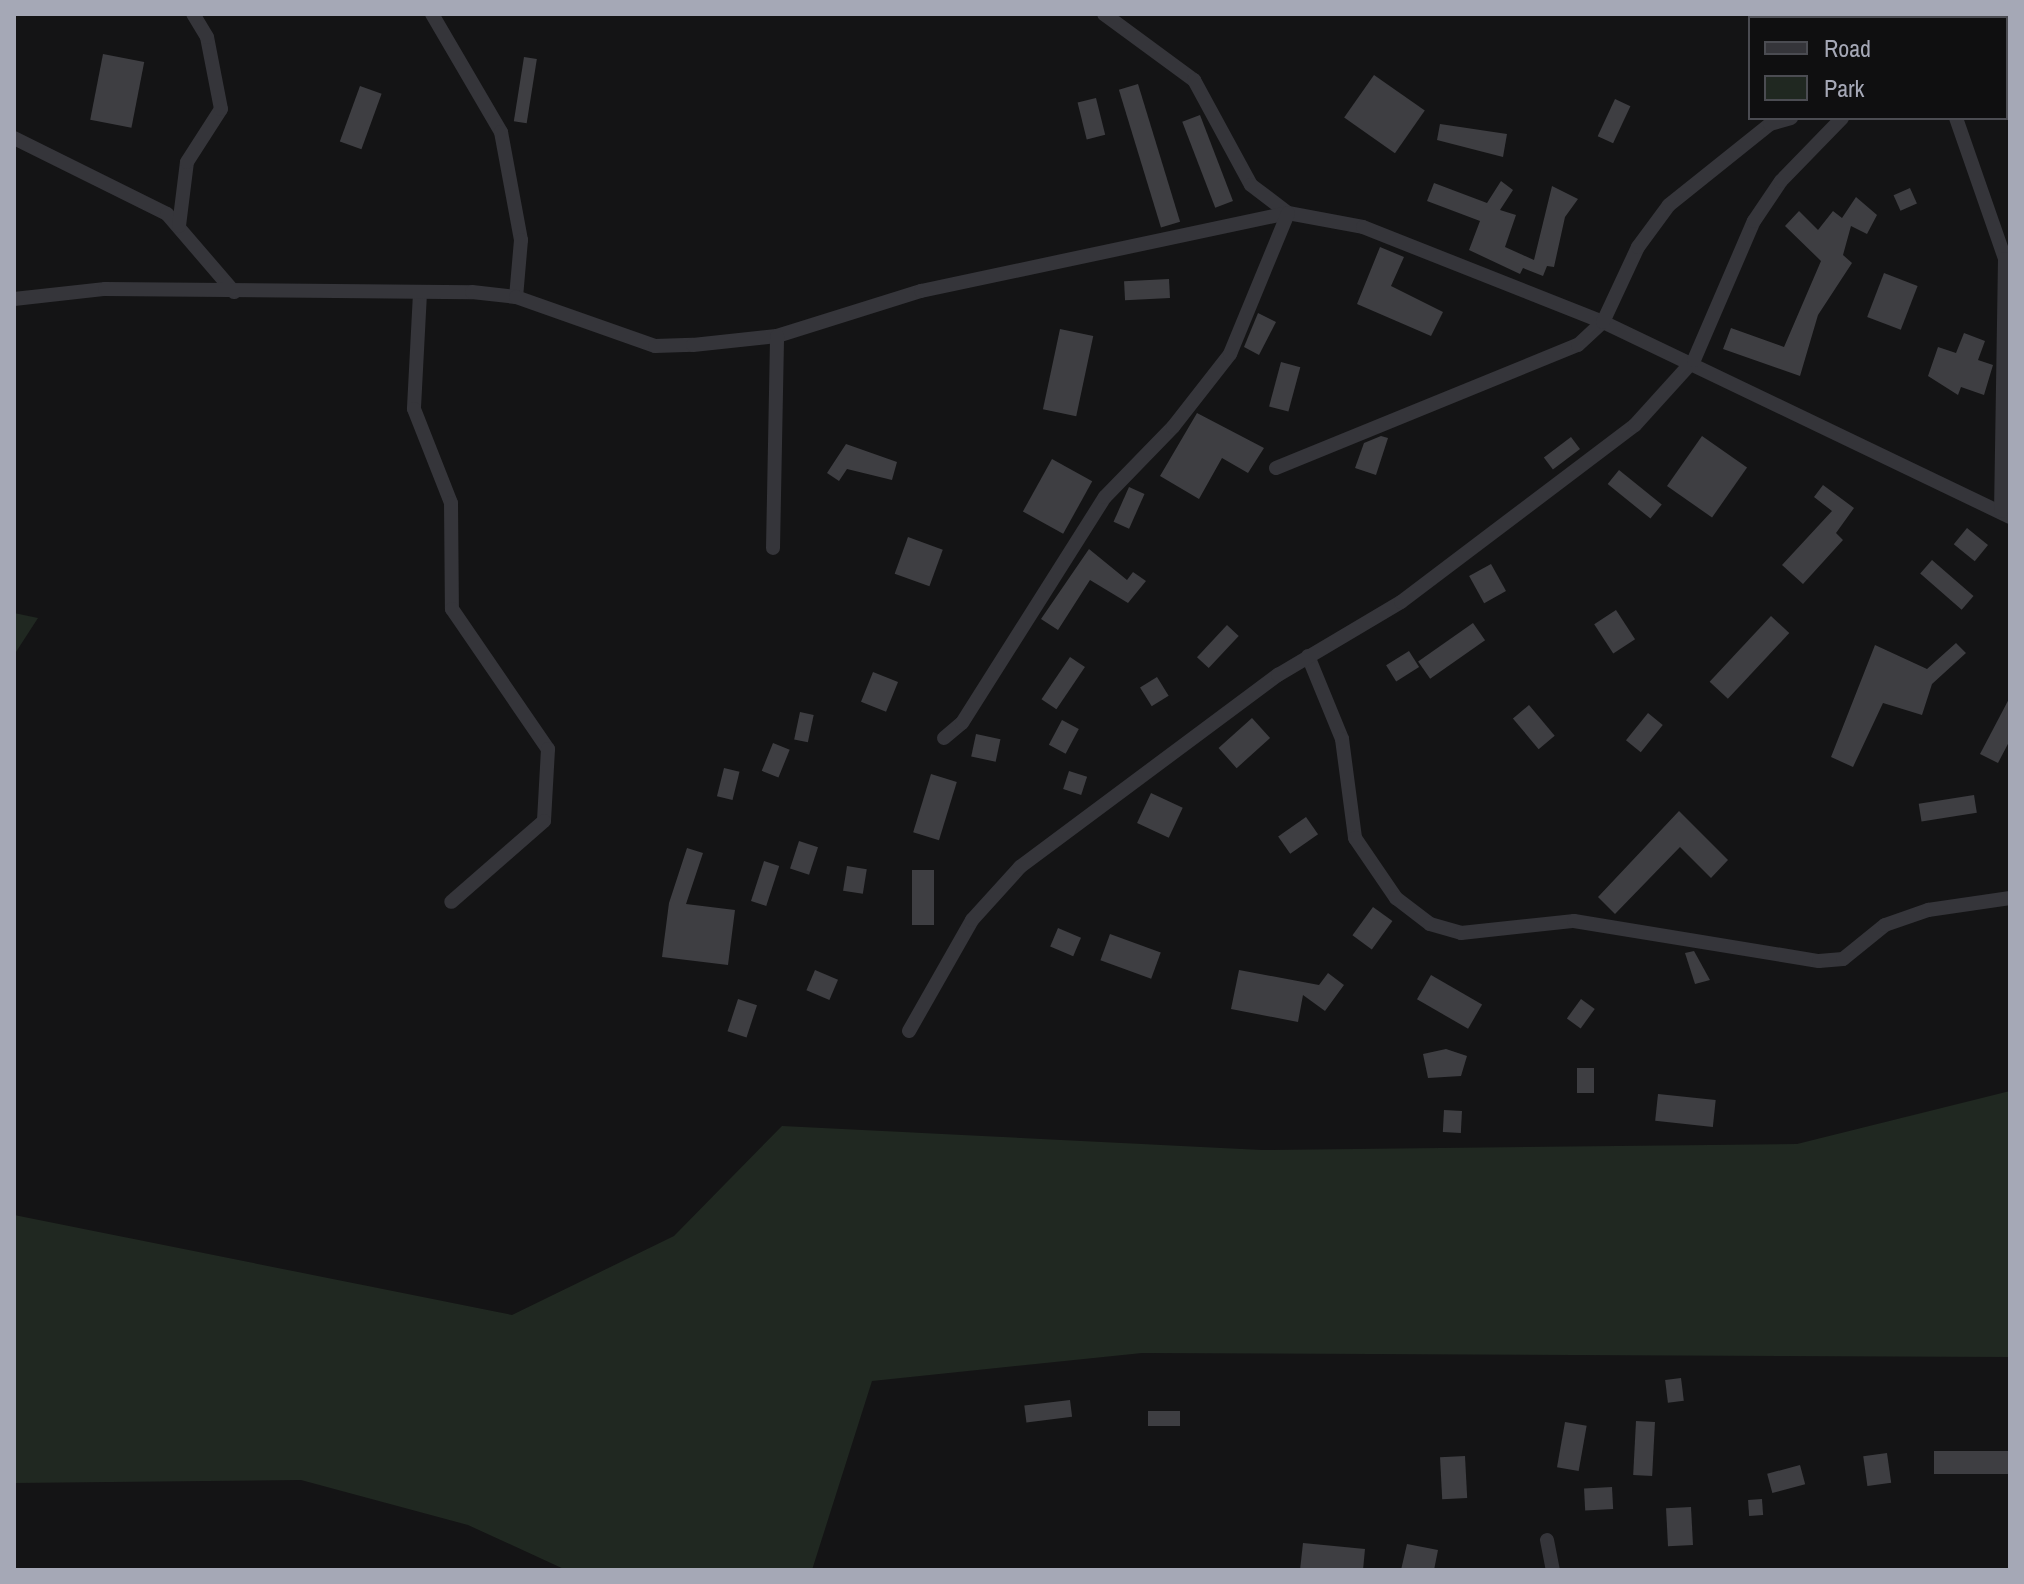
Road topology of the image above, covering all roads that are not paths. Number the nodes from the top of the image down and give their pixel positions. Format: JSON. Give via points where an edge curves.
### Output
{"nodes":[{"id":1,"x":193,"y":14,"type":"edge"},
{"id":2,"x":432,"y":14,"type":"edge"},
{"id":3,"x":1104,"y":14,"type":"edge"},
{"id":4,"x":1786,"y":120,"type":"edge"},
{"id":5,"x":1840,"y":120,"type":"edge"},
{"id":6,"x":1957,"y":120,"type":"edge"},
{"id":7,"x":14,"y":138,"type":"edge"},
{"id":8,"x":1288,"y":213,"type":"junction"},
{"id":9,"x":179,"y":226,"type":"junction"},
{"id":10,"x":234,"y":292,"type":"junction"},
{"id":11,"x":420,"y":293,"type":"junction"},
{"id":12,"x":516,"y":297,"type":"junction"},
{"id":13,"x":14,"y":299,"type":"edge"},
{"id":14,"x":1603,"y":322,"type":"junction"},
{"id":15,"x":777,"y":336,"type":"junction"},
{"id":16,"x":1694,"y":360,"type":"junction"},
{"id":17,"x":1276,"y":468,"type":"dead end"},
{"id":18,"x":2005,"y":514,"type":"edge"},
{"id":19,"x":773,"y":548,"type":"dead end"},
{"id":20,"x":1308,"y":656,"type":"junction"},
{"id":21,"x":944,"y":738,"type":"dead end"},
{"id":22,"x":2010,"y":898,"type":"edge"},
{"id":23,"x":451,"y":902,"type":"dead end"},
{"id":24,"x":909,"y":1031,"type":"dead end"},
{"id":25,"x":1547,"y":1540,"type":"dead end"},
{"id":26,"x":1553,"y":1570,"type":"edge"}],
"edges":[{"from":1,"to":9,"type":"street","via":[[207,37],[221,109],[187,162]]},
{"from":2,"to":12,"type":"street","via":[[501,132],[521,240]]},
{"from":3,"to":8,"type":"street","via":[[1185,71],[1210,101],[1251,185]]},
{"from":4,"to":14,"type":"street","via":[[1759,132],[1669,205],[1638,247]]},
{"from":5,"to":16,"type":"street","via":[[1817,138],[1754,221]]},
{"from":6,"to":18,"type":"street","via":[[2005,259]]},
{"from":7,"to":9,"type":"street"},
{"from":8,"to":14,"type":"street","via":[[1363,227]]},
{"from":8,"to":15,"type":"street","via":[[921,291]]},
{"from":8,"to":21,"type":"street","via":[[1230,354],[1173,427],[1105,497],[962,723]]},
{"from":9,"to":10,"type":"street"},
{"from":10,"to":11,"type":"street"},
{"from":10,"to":13,"type":"street","via":[[105,289]]},
{"from":11,"to":12,"type":"street"},
{"from":11,"to":23,"type":"street","via":[[414,409],[451,503],[452,609],[548,749],[544,821]]},
{"from":12,"to":15,"type":"street","via":[[655,346]]},
{"from":14,"to":16,"type":"street"},
{"from":14,"to":17,"type":"street","via":[[1549,360]]},
{"from":15,"to":19,"type":"street"},
{"from":16,"to":18,"type":"street"},
{"from":16,"to":20,"type":"street","via":[[1635,425],[1401,602]]},
{"from":20,"to":22,"type":"street","via":[[1342,739],[1355,838],[1396,898],[1430,924],[1461,933],[1574,921],[1819,961],[1843,959],[1885,925],[1928,910]]},
{"from":20,"to":24,"type":"street","via":[[1020,867],[972,920]]},
{"from":25,"to":26,"type":"street"}]}
